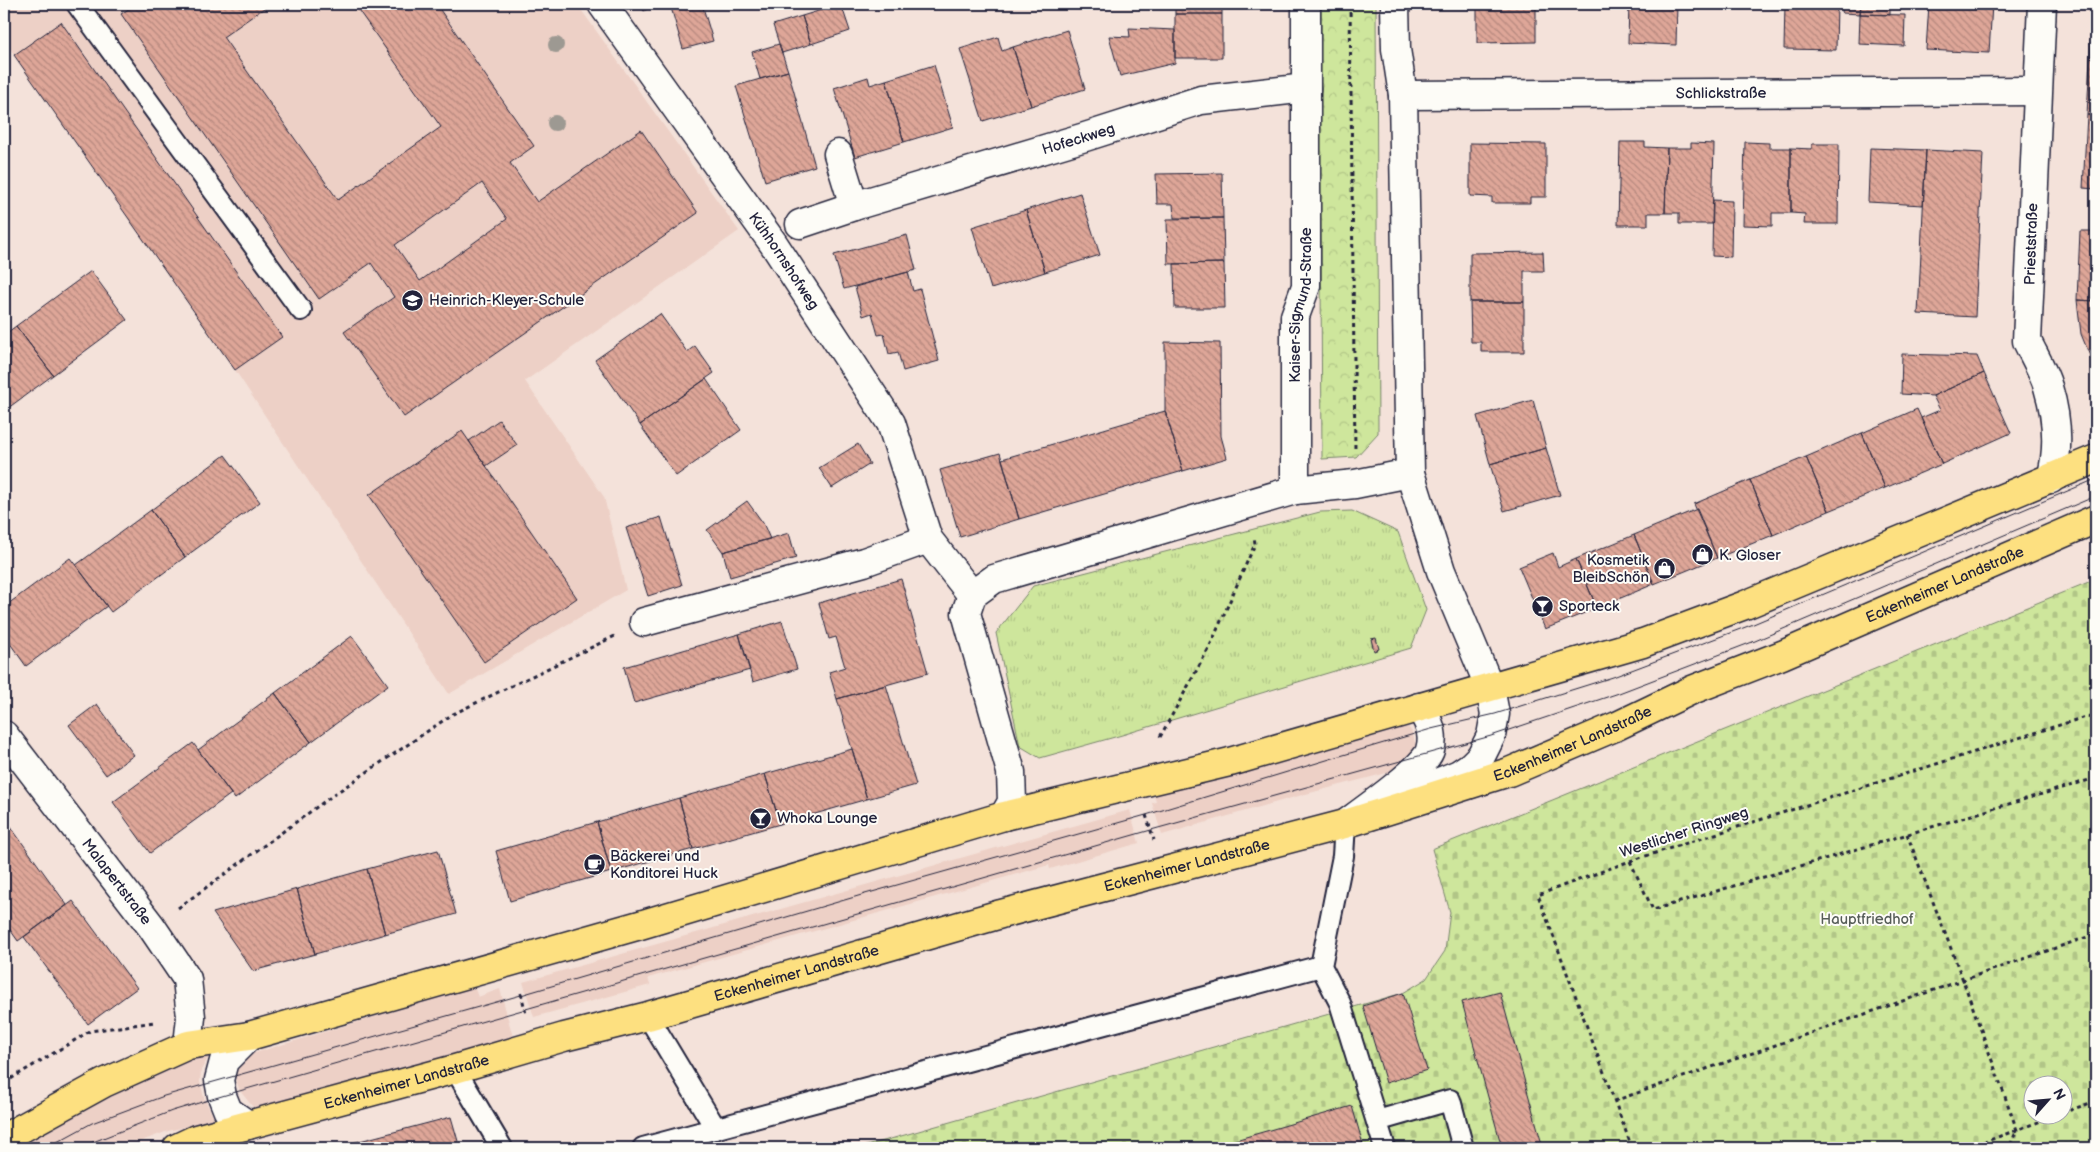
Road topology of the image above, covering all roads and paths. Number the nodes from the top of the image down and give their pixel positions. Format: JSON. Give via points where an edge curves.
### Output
{"nodes":[{"id":1,"x":77,"y":4,"type":"edge"},
{"id":2,"x":602,"y":4,"type":"edge"},
{"id":3,"x":1306,"y":4,"type":"edge"},
{"id":4,"x":1350,"y":4,"type":"edge"},
{"id":5,"x":1395,"y":4,"type":"edge"},
{"id":6,"x":2042,"y":4,"type":"edge"},
{"id":7,"x":1306,"y":88,"type":"junction"},
{"id":8,"x":2037,"y":91,"type":"junction"},
{"id":9,"x":1403,"y":95,"type":"junction"},
{"id":10,"x":838,"y":154,"type":"dead end"},
{"id":11,"x":854,"y":206,"type":"junction"},
{"id":12,"x":800,"y":224,"type":"dead end"},
{"id":13,"x":301,"y":310,"type":"dead end"},
{"id":14,"x":2096,"y":459,"type":"edge"},
{"id":15,"x":1410,"y":473,"type":"junction"},
{"id":16,"x":2051,"y":479,"type":"junction"},
{"id":17,"x":1355,"y":484,"type":"junction"},
{"id":18,"x":1295,"y":490,"type":"junction"},
{"id":19,"x":1247,"y":503,"type":"junction"},
{"id":20,"x":2096,"y":519,"type":"edge"},
{"id":21,"x":928,"y":540,"type":"junction"},
{"id":22,"x":972,"y":595,"type":"junction"},
{"id":23,"x":644,"y":622,"type":"joint"},
{"id":24,"x":1490,"y":688,"type":"junction"},
{"id":25,"x":1419,"y":707,"type":"junction"},
{"id":26,"x":2096,"y":718,"type":"edge"},
{"id":27,"x":4,"y":735,"type":"edge"},
{"id":28,"x":1160,"y":737,"type":"dead end"},
{"id":29,"x":2096,"y":778,"type":"edge"},
{"id":30,"x":1123,"y":787,"type":"junction"},
{"id":31,"x":1367,"y":808,"type":"junction"},
{"id":32,"x":1004,"y":816,"type":"junction"},
{"id":33,"x":1345,"y":824,"type":"junction"},
{"id":34,"x":1907,"y":834,"type":"junction"},
{"id":35,"x":1154,"y":843,"type":"dead end"},
{"id":36,"x":1630,"y":861,"type":"junction"},
{"id":37,"x":151,"y":926,"type":"junction"},
{"id":38,"x":2096,"y":934,"type":"edge"},
{"id":39,"x":1321,"y":966,"type":"junction"},
{"id":40,"x":1963,"y":980,"type":"junction"},
{"id":41,"x":648,"y":1016,"type":"junction"},
{"id":42,"x":191,"y":1017,"type":"junction"},
{"id":43,"x":249,"y":1036,"type":"junction"},
{"id":44,"x":188,"y":1045,"type":"junction"},
{"id":45,"x":454,"y":1070,"type":"junction"},
{"id":46,"x":4,"y":1083,"type":"edge"},
{"id":47,"x":1614,"y":1101,"type":"junction"},
{"id":48,"x":2096,"y":1101,"type":"edge"},
{"id":49,"x":2072,"y":1110,"type":"edge"},
{"id":50,"x":1377,"y":1121,"type":"junction"},
{"id":51,"x":2034,"y":1124,"type":"edge"},
{"id":52,"x":248,"y":1126,"type":"junction"},
{"id":53,"x":716,"y":1129,"type":"junction"},
{"id":54,"x":2017,"y":1130,"type":"junction"},
{"id":55,"x":4,"y":1138,"type":"edge"},
{"id":56,"x":177,"y":1148,"type":"edge"},
{"id":57,"x":502,"y":1148,"type":"edge"},
{"id":58,"x":643,"y":1148,"type":"edge"},
{"id":59,"x":1385,"y":1148,"type":"edge"},
{"id":60,"x":1463,"y":1148,"type":"edge"},
{"id":61,"x":1632,"y":1148,"type":"edge"},
{"id":62,"x":1968,"y":1148,"type":"edge"},
{"id":63,"x":2009,"y":1148,"type":"edge"}],
"edges":[{"from":1,"to":13,"type":"lane"},
{"from":2,"to":21,"type":"street","name":"Kühhornshofweg","via":[[772,243],[891,423]]},
{"from":3,"to":7,"type":"street","name":"Kaiser-Sigmund-Straße"},
{"from":4,"to":17,"type":"path"},
{"from":5,"to":9,"type":"street","via":[[1396,49]]},
{"from":6,"to":8,"type":"street","name":"Prieststraße"},
{"from":7,"to":11,"type":"street","name":"Hofeckweg","via":[[1201,100]]},
{"from":7,"to":18,"type":"street","name":"Kaiser-Sigmund-Straße","via":[[1306,286],[1296,316]]},
{"from":8,"to":9,"type":"street","name":"Schlickstraße"},
{"from":8,"to":16,"type":"street","name":"Prieststraße","via":[[2027,341],[2048,387],[2057,431]]},
{"from":9,"to":15,"type":"street"},
{"from":10,"to":11,"type":"street"},
{"from":11,"to":12,"type":"street","name":"Hofeckweg"},
{"from":14,"to":16,"type":"main road"},
{"from":15,"to":17,"type":"street"},
{"from":15,"to":24,"type":"street","via":[[1441,571]]},
{"from":16,"to":24,"type":"main road","via":[[1736,609],[1643,643]]},
{"from":17,"to":18,"type":"street"},
{"from":18,"to":19,"type":"street"},
{"from":19,"to":22,"type":"street","via":[[994,579]]},
{"from":19,"to":28,"type":"path","via":[[1255,544],[1210,646]]},
{"from":20,"to":33,"type":"main road","name":"Eckenheimer Landstraße","via":[[1782,655],[1692,690],[1509,772]]},
{"from":21,"to":22,"type":"street","name":"Kühhornshofweg"},
{"from":21,"to":23,"type":"street","via":[[864,562]]},
{"from":22,"to":32,"type":"street","via":[[966,613],[1011,772],[1012,802]]},
{"from":23,"to":37,"type":"path","via":[[453,714],[336,793]]},
{"from":24,"to":25,"type":"main road"},
{"from":24,"to":31,"type":"street","via":[[1495,714],[1491,736],[1482,756],[1471,766],[1423,789]]},
{"from":25,"to":30,"type":"main road","via":[[1230,762]]},
{"from":25,"to":31,"type":"street","via":[[1431,729],[1430,752],[1414,770]]},
{"from":26,"to":36,"type":"path","name":"Westlicher Ringweg","via":[[2085,717]]},
{"from":27,"to":37,"type":"street","name":"Malapertstraße"},
{"from":29,"to":34,"type":"path"},
{"from":30,"to":32,"type":"main road"},
{"from":30,"to":35,"type":"path","via":[[1127,802],[1140,797]]},
{"from":31,"to":33,"type":"street"},
{"from":32,"to":43,"type":"main road","via":[[640,925]]},
{"from":33,"to":39,"type":"lane","via":[[1343,856]]},
{"from":33,"to":41,"type":"main road","name":"Eckenheimer Landstraße","via":[[1001,914]]},
{"from":34,"to":36,"type":"path","via":[[1653,910]]},
{"from":34,"to":40,"type":"path"},
{"from":36,"to":47,"type":"path","name":"Westlicher Ringweg","via":[[1538,895]]},
{"from":37,"to":42,"type":"street","name":"Malapertstraße","via":[[187,979]]},
{"from":38,"to":40,"type":"path"},
{"from":39,"to":50,"type":"lane","via":[[1340,1003]]},
{"from":39,"to":53,"type":"lane"},
{"from":40,"to":47,"type":"path"},
{"from":40,"to":54,"type":"path"},
{"from":41,"to":45,"type":"main road","name":"Eckenheimer Landstraße"},
{"from":41,"to":53,"type":"lane"},
{"from":42,"to":44,"type":"street","name":"Malapertstraße"},
{"from":42,"to":46,"type":"path","via":[[90,1031]]},
{"from":43,"to":44,"type":"main road"},
{"from":43,"to":52,"type":"street","via":[[224,1061],[220,1080],[228,1111]]},
{"from":44,"to":55,"type":"main road","via":[[104,1083]]},
{"from":45,"to":52,"type":"main road","name":"Eckenheimer Landstraße"},
{"from":45,"to":57,"type":"lane"},
{"from":47,"to":61,"type":"path","name":"Westlicher Ringweg"},
{"from":48,"to":49,"type":"path"},
{"from":50,"to":59,"type":"lane"},
{"from":50,"to":60,"type":"lane","via":[[1450,1100]]},
{"from":51,"to":54,"type":"path"},
{"from":52,"to":56,"type":"main road","name":"Eckenheimer Landstraße","via":[[196,1139]]},
{"from":53,"to":58,"type":"lane"},
{"from":54,"to":62,"type":"path"},
{"from":54,"to":63,"type":"path"}]}
